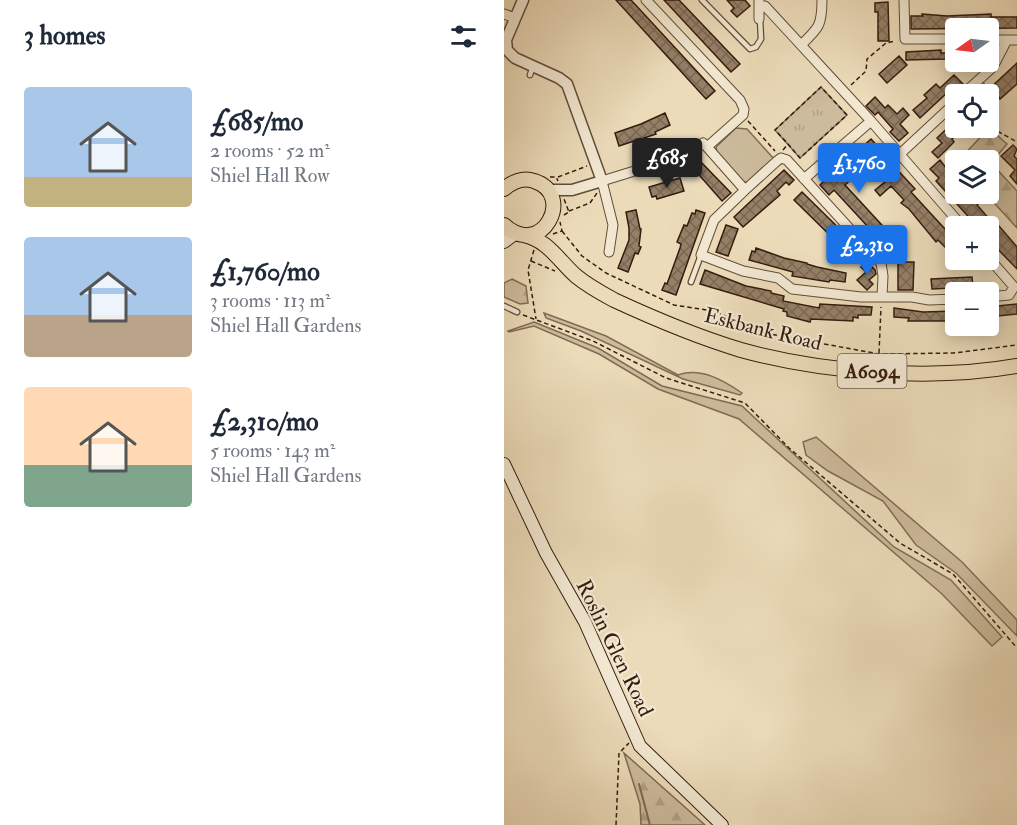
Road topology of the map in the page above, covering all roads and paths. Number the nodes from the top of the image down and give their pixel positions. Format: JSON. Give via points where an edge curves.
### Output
{"nodes":[{"id":1,"x":523,"y":0,"type":"edge"},
{"id":2,"x":646,"y":0,"type":"edge"},
{"id":3,"x":702,"y":0,"type":"edge"},
{"id":4,"x":822,"y":0,"type":"edge"},
{"id":5,"x":904,"y":0,"type":"edge"},
{"id":6,"x":762,"y":3,"type":"edge"},
{"id":7,"x":504,"y":14,"type":"edge"},
{"id":8,"x":515,"y":18,"type":"junction"},
{"id":9,"x":759,"y":19,"type":"joint"},
{"id":10,"x":905,"y":39,"type":"junction"},
{"id":11,"x":945,"y":39,"type":"edge"},
{"id":12,"x":1012,"y":40,"type":"edge"},
{"id":13,"x":801,"y":45,"type":"junction"},
{"id":14,"x":505,"y":47,"type":"edge"},
{"id":15,"x":974,"y":84,"type":"edge"},
{"id":16,"x":844,"y":92,"type":"junction"},
{"id":17,"x":945,"y":112,"type":"edge"},
{"id":18,"x":743,"y":115,"type":"junction"},
{"id":19,"x":871,"y":121,"type":"junction"},
{"id":20,"x":999,"y":132,"type":"edge"},
{"id":21,"x":1017,"y":142,"type":"edge"},
{"id":22,"x":788,"y":144,"type":"junction"},
{"id":23,"x":707,"y":147,"type":"junction"},
{"id":24,"x":900,"y":154,"type":"junction"},
{"id":25,"x":596,"y":164,"type":"junction"},
{"id":26,"x":556,"y":177,"type":"dead end"},
{"id":27,"x":804,"y":179,"type":"junction"},
{"id":28,"x":603,"y":185,"type":"junction"},
{"id":29,"x":504,"y":189,"type":"edge"},
{"id":30,"x":547,"y":190,"type":"junction"},
{"id":31,"x":572,"y":190,"type":"junction"},
{"id":32,"x":745,"y":190,"type":"junction"},
{"id":33,"x":568,"y":212,"type":"dead end"},
{"id":34,"x":552,"y":215,"type":"junction"},
{"id":35,"x":953,"y":216,"type":"edge"},
{"id":36,"x":504,"y":225,"type":"edge"},
{"id":37,"x":562,"y":231,"type":"dead end"},
{"id":38,"x":512,"y":237,"type":"edge"},
{"id":39,"x":609,"y":252,"type":"dead end"},
{"id":40,"x":557,"y":255,"type":"junction"},
{"id":41,"x":701,"y":255,"type":"junction"},
{"id":42,"x":530,"y":261,"type":"dead end"},
{"id":43,"x":999,"y":269,"type":"edge"},
{"id":44,"x":691,"y":282,"type":"dead end"},
{"id":45,"x":1016,"y":288,"type":"edge"},
{"id":46,"x":999,"y":296,"type":"edge"},
{"id":47,"x":882,"y":297,"type":"junction"},
{"id":48,"x":945,"y":299,"type":"edge"},
{"id":49,"x":504,"y":306,"type":"edge"},
{"id":50,"x":517,"y":312,"type":"joint"},
{"id":51,"x":537,"y":319,"type":"junction"},
{"id":52,"x":1017,"y":345,"type":"edge"},
{"id":53,"x":879,"y":354,"type":"junction"},
{"id":54,"x":1017,"y":366,"type":"edge"},
{"id":55,"x":504,"y":464,"type":"edge"},
{"id":56,"x":1017,"y":648,"type":"edge"},
{"id":57,"x":635,"y":735,"type":"junction"},
{"id":58,"x":616,"y":825,"type":"edge"},
{"id":59,"x":722,"y":825,"type":"edge"}],
"edges":[{"from":1,"to":8,"type":"street"},
{"from":2,"to":18,"type":"street","via":[[740,100]]},
{"from":3,"to":9,"type":"lane","via":[[750,49],[760,44]]},
{"from":4,"to":13,"type":"street","via":[[818,30]]},
{"from":5,"to":10,"type":"street"},
{"from":6,"to":9,"type":"street"},
{"from":6,"to":13,"type":"street"},
{"from":7,"to":8,"type":"street"},
{"from":8,"to":14,"type":"street"},
{"from":10,"to":11,"type":"street"},
{"from":10,"to":16,"type":"path","via":[[886,43],[867,59],[866,71]]},
{"from":12,"to":15,"type":"street","via":[[993,67]]},
{"from":13,"to":16,"type":"street"},
{"from":14,"to":25,"type":"street","via":[[532,70],[567,84]]},
{"from":16,"to":19,"type":"street"},
{"from":17,"to":24,"type":"street"},
{"from":18,"to":22,"type":"path","via":[[778,154]]},
{"from":18,"to":23,"type":"street"},
{"from":19,"to":24,"type":"street"},
{"from":19,"to":27,"type":"street"},
{"from":20,"to":21,"type":"path"},
{"from":22,"to":22,"type":"path","via":[[800,158],[847,115],[821,87],[775,130]]},
{"from":23,"to":28,"type":"street","via":[[703,143],[683,156]]},
{"from":23,"to":32,"type":"street"},
{"from":24,"to":35,"type":"street"},
{"from":25,"to":26,"type":"path"},
{"from":25,"to":28,"type":"street"},
{"from":27,"to":32,"type":"street","via":[[781,158]]},
{"from":27,"to":47,"type":"street","via":[[881,262]]},
{"from":28,"to":31,"type":"street"},
{"from":28,"to":33,"type":"path","via":[[590,203]]},
{"from":28,"to":39,"type":"street","via":[[613,225]]},
{"from":29,"to":30,"type":"main road","via":[[518,180],[529,179]]},
{"from":30,"to":31,"type":"street"},
{"from":30,"to":34,"type":"main road","via":[[553,199]]},
{"from":31,"to":34,"type":"street"},
{"from":32,"to":41,"type":"street","via":[[714,220]]},
{"from":34,"to":38,"type":"main road","via":[[538,232]]},
{"from":34,"to":40,"type":"main road","via":[[550,235]]},
{"from":36,"to":38,"type":"main road","name":"Eskbank Road","number":"A6094"},
{"from":37,"to":53,"type":"path","via":[[592,265],[674,305],[713,311],[770,334]]},
{"from":38,"to":40,"type":"main road","name":"Eskbank Road","number":"A6094","via":[[535,237]]},
{"from":40,"to":54,"type":"main road","name":"Eskbank Road","number":"A6094","via":[[580,279],[613,299],[690,333],[741,350],[837,368],[893,373],[950,374]]},
{"from":41,"to":44,"type":"lane"},
{"from":41,"to":47,"type":"street","via":[[778,279],[792,289]]},
{"from":42,"to":51,"type":"path","via":[[528,278]]},
{"from":43,"to":45,"type":"street"},
{"from":45,"to":46,"type":"street","via":[[1009,295]]},
{"from":47,"to":48,"type":"street"},
{"from":47,"to":53,"type":"path"},
{"from":49,"to":50,"type":"lane"},
{"from":50,"to":51,"type":"path"},
{"from":51,"to":56,"type":"path","via":[[593,341],[666,378],[745,403],[789,448],[900,543],[953,574]]},
{"from":52,"to":53,"type":"path","via":[[954,353]]},
{"from":55,"to":57,"type":"main road","name":"Roslin Glen Road","via":[[546,554],[585,622]]},
{"from":57,"to":58,"type":"path","via":[[619,753]]},
{"from":57,"to":59,"type":"main road","name":"Roslin Glen Road","via":[[640,747]]}]}
